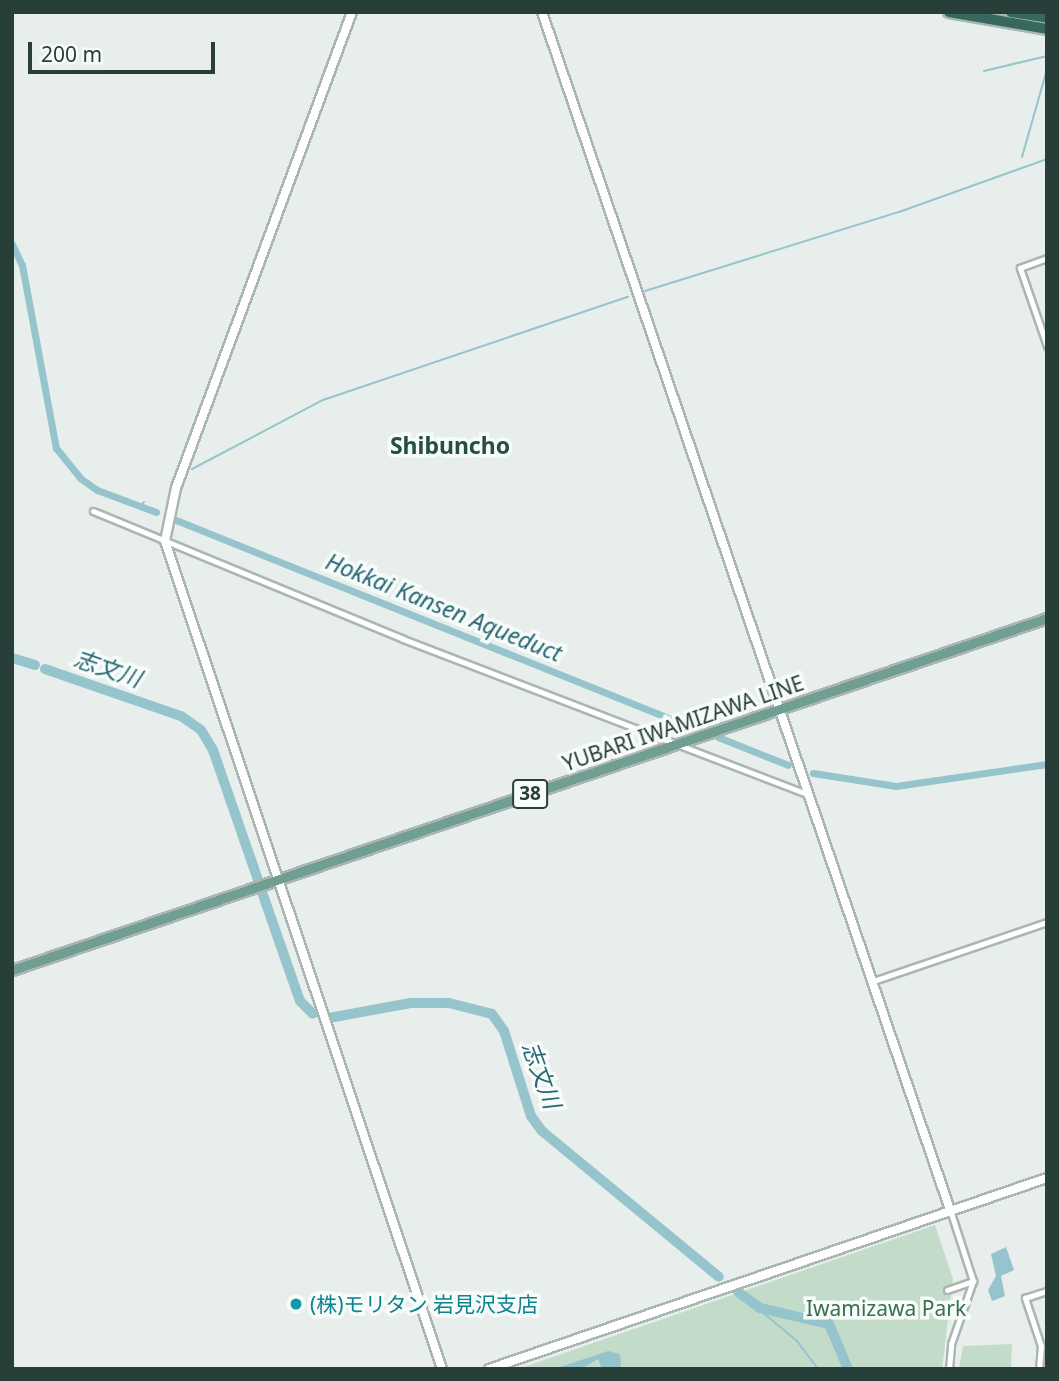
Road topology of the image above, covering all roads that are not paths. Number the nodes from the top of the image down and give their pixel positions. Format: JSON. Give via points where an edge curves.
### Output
{"nodes":[{"id":1,"x":352,"y":12,"type":"edge"},
{"id":2,"x":542,"y":12,"type":"edge"},
{"id":3,"x":949,"y":12,"type":"edge"},
{"id":4,"x":1011,"y":12,"type":"edge"},
{"id":5,"x":1047,"y":18,"type":"edge"},
{"id":6,"x":1047,"y":29,"type":"edge"},
{"id":7,"x":1047,"y":258,"type":"edge"},
{"id":8,"x":1047,"y":346,"type":"edge"},
{"id":9,"x":93,"y":511,"type":"dead end"},
{"id":10,"x":165,"y":541,"type":"junction"},
{"id":11,"x":1047,"y":618,"type":"edge"},
{"id":12,"x":781,"y":708,"type":"junction"},
{"id":13,"x":675,"y":744,"type":"junction"},
{"id":14,"x":810,"y":795,"type":"junction"},
{"id":15,"x":277,"y":880,"type":"junction"},
{"id":16,"x":1047,"y":922,"type":"edge"},
{"id":17,"x":12,"y":970,"type":"edge"},
{"id":18,"x":873,"y":981,"type":"junction"},
{"id":19,"x":1047,"y":1178,"type":"edge"},
{"id":20,"x":950,"y":1210,"type":"junction"},
{"id":21,"x":973,"y":1280,"type":"junction"},
{"id":22,"x":947,"y":1290,"type":"dead end"},
{"id":23,"x":1047,"y":1291,"type":"edge"},
{"id":24,"x":442,"y":1369,"type":"edge"},
{"id":25,"x":489,"y":1369,"type":"edge"},
{"id":26,"x":949,"y":1369,"type":"edge"},
{"id":27,"x":1039,"y":1369,"type":"edge"}],
"edges":[{"from":1,"to":10,"type":"street","via":[[176,488]]},
{"from":2,"to":12,"type":"street"},
{"from":3,"to":6,"type":"highway"},
{"from":4,"to":5,"type":"highway"},
{"from":7,"to":8,"type":"street","via":[[1020,268]]},
{"from":9,"to":10,"type":"street"},
{"from":10,"to":13,"type":"street"},
{"from":10,"to":15,"type":"street"},
{"from":11,"to":12,"type":"main road","name":"YUBARI IWAMIZAWA LINE","number":"38"},
{"from":12,"to":13,"type":"main road","name":"YUBARI IWAMIZAWA LINE","number":"38"},
{"from":12,"to":14,"type":"street"},
{"from":13,"to":14,"type":"street"},
{"from":13,"to":15,"type":"main road","name":"YUBARI IWAMIZAWA LINE","number":"38"},
{"from":14,"to":18,"type":"street"},
{"from":15,"to":17,"type":"main road","name":"YUBARI IWAMIZAWA LINE","number":"38"},
{"from":15,"to":24,"type":"street"},
{"from":16,"to":18,"type":"street"},
{"from":18,"to":20,"type":"street"},
{"from":19,"to":20,"type":"street"},
{"from":20,"to":21,"type":"street"},
{"from":20,"to":25,"type":"street"},
{"from":21,"to":22,"type":"street"},
{"from":21,"to":26,"type":"street","via":[[951,1344]]},
{"from":23,"to":27,"type":"street","via":[[1025,1298],[1041,1346]]}]}
